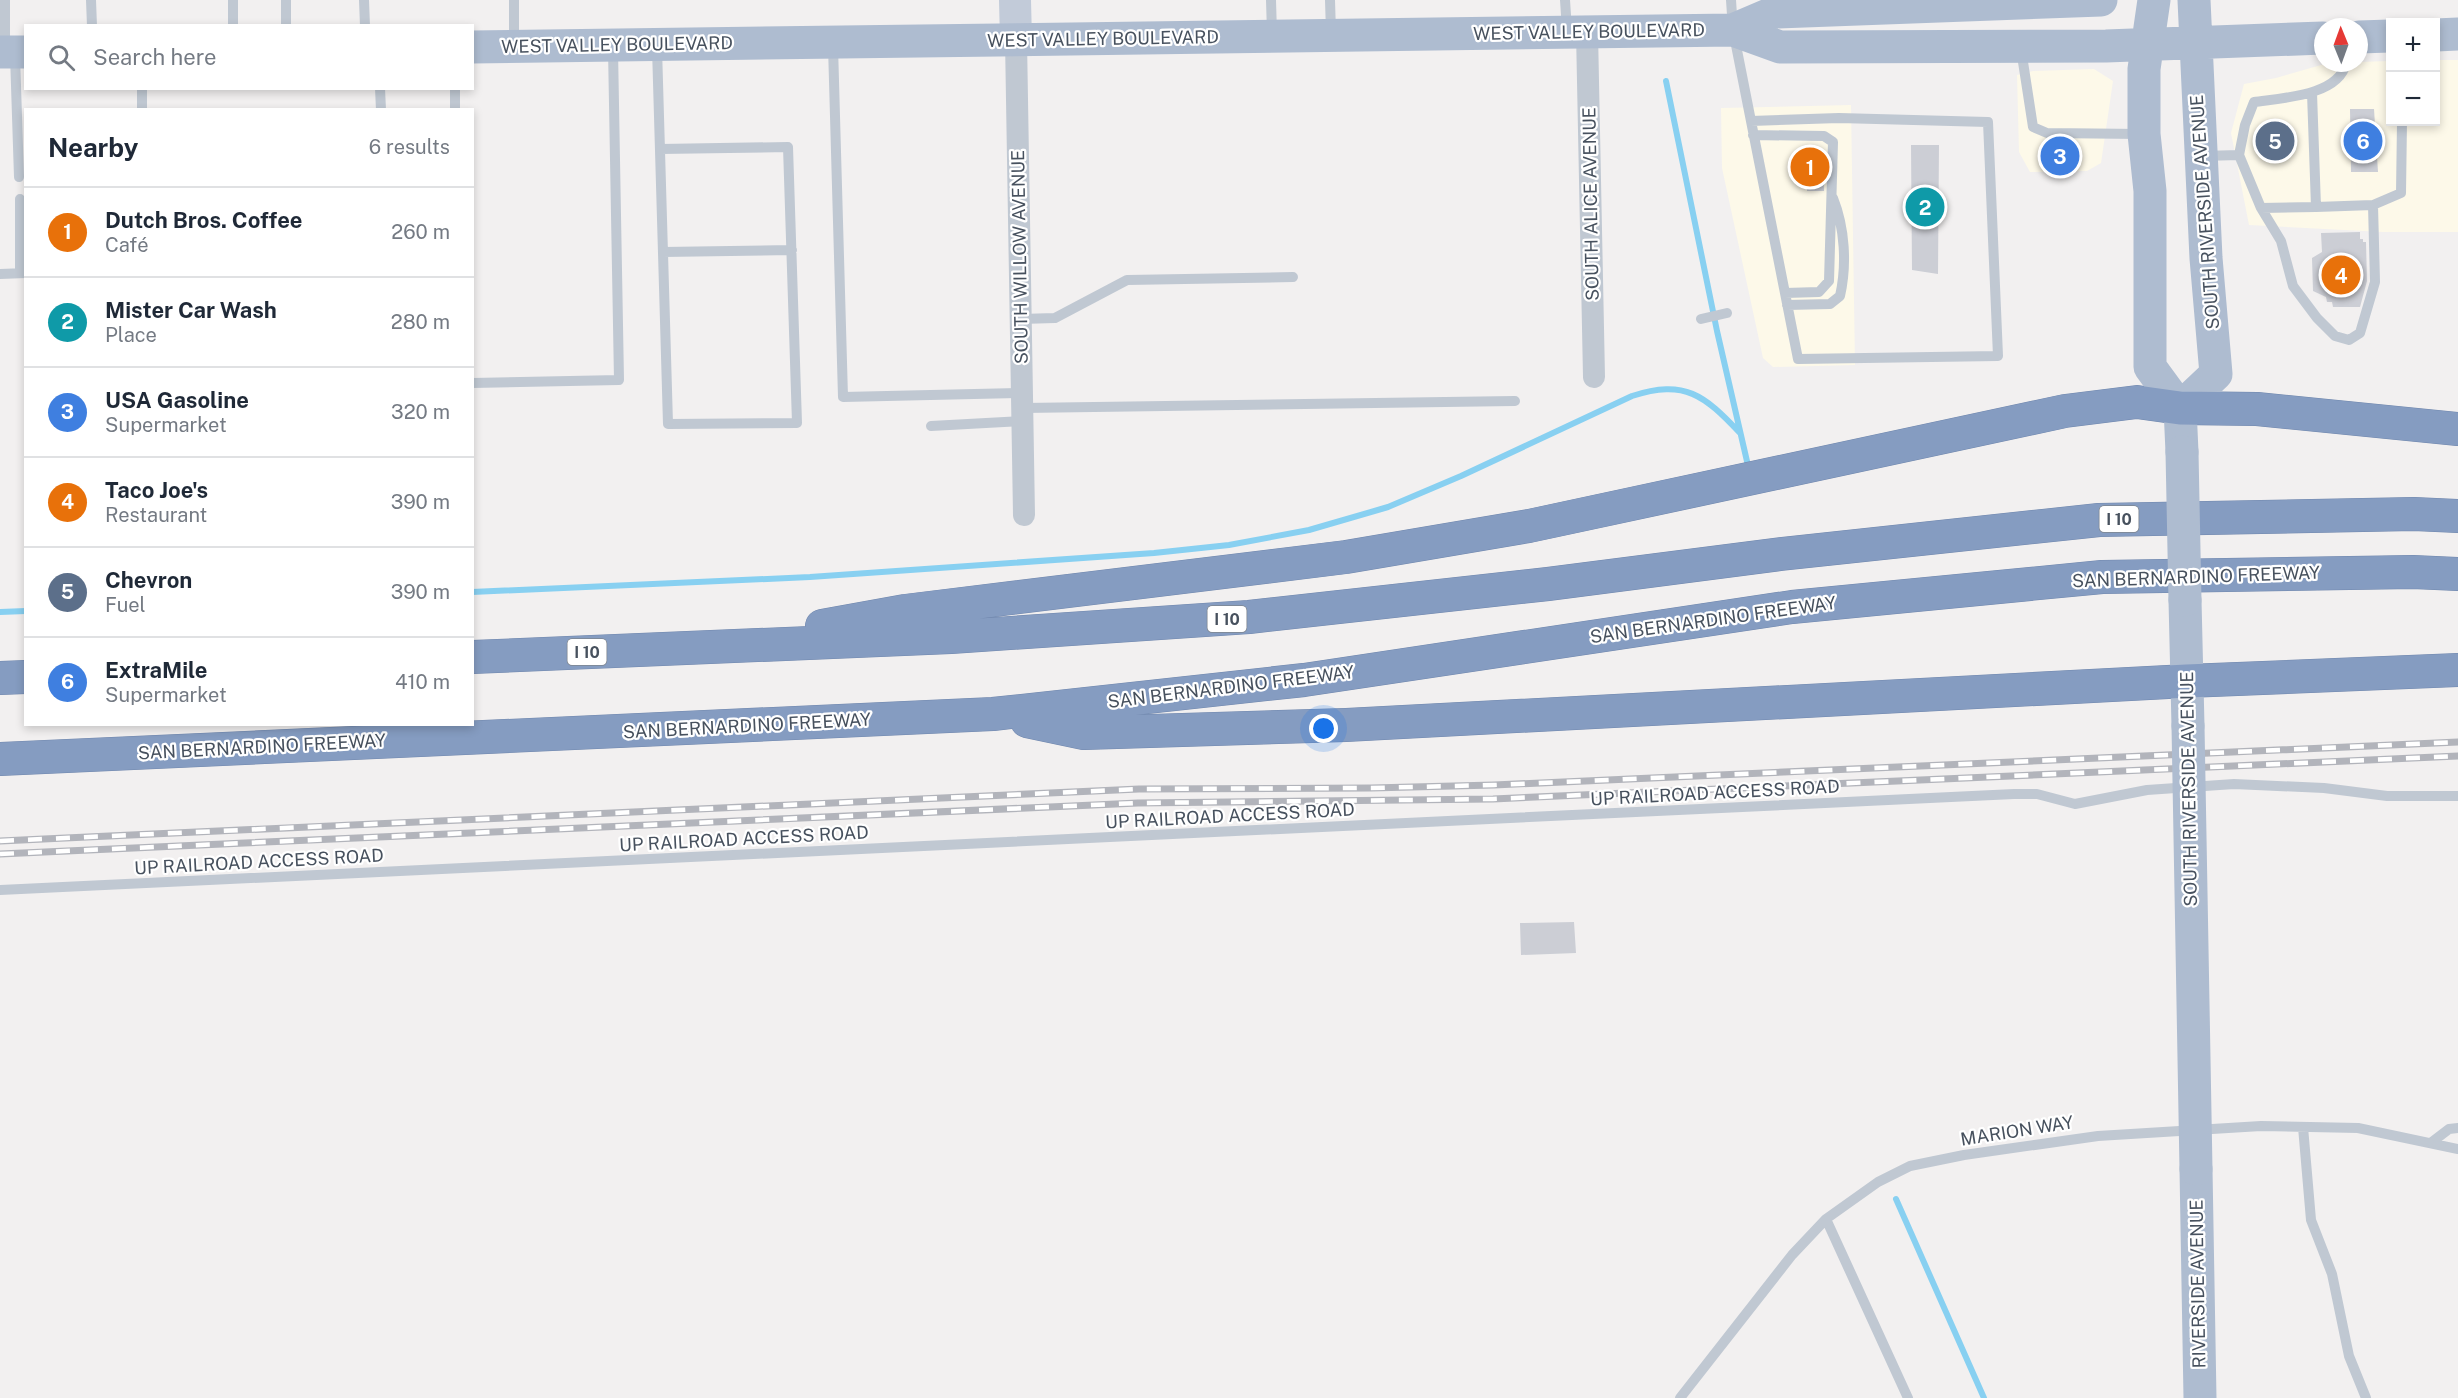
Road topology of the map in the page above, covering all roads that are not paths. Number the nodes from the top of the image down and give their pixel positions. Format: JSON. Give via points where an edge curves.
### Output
{"nodes":[{"id":1,"x":4,"y":0,"type":"edge"},
{"id":2,"x":91,"y":0,"type":"edge"},
{"id":3,"x":233,"y":0,"type":"edge"},
{"id":4,"x":286,"y":0,"type":"edge"},
{"id":5,"x":364,"y":0,"type":"edge"},
{"id":6,"x":514,"y":0,"type":"edge"},
{"id":7,"x":1015,"y":0,"type":"edge"},
{"id":8,"x":1271,"y":0,"type":"edge"},
{"id":9,"x":1329,"y":0,"type":"edge"},
{"id":10,"x":1565,"y":0,"type":"edge"},
{"id":11,"x":2102,"y":0,"type":"edge"},
{"id":12,"x":2154,"y":0,"type":"edge"},
{"id":13,"x":2194,"y":0,"type":"edge"},
{"id":14,"x":1947,"y":3,"type":"edge"},
{"id":15,"x":1732,"y":15,"type":"edge"},
{"id":16,"x":92,"y":24,"type":"edge"},
{"id":17,"x":233,"y":24,"type":"edge"},
{"id":18,"x":286,"y":24,"type":"edge"},
{"id":19,"x":364,"y":24,"type":"edge"},
{"id":20,"x":1577,"y":32,"type":"junction"},
{"id":21,"x":2440,"y":34,"type":"edge"},
{"id":22,"x":2458,"y":34,"type":"edge"},
{"id":23,"x":1272,"y":36,"type":"junction"},
{"id":24,"x":1331,"y":36,"type":"junction"},
{"id":25,"x":2386,"y":36,"type":"edge"},
{"id":26,"x":2368,"y":37,"type":"edge"},
{"id":27,"x":2314,"y":38,"type":"edge"},
{"id":28,"x":1016,"y":40,"type":"junction"},
{"id":29,"x":832,"y":43,"type":"junction"},
{"id":30,"x":2174,"y":44,"type":"junction"},
{"id":31,"x":613,"y":45,"type":"junction"},
{"id":32,"x":657,"y":45,"type":"junction"},
{"id":33,"x":514,"y":46,"type":"junction"},
{"id":34,"x":474,"y":47,"type":"edge"},
{"id":35,"x":2020,"y":47,"type":"junction"},
{"id":36,"x":11,"y":52,"type":"edge"},
{"id":37,"x":2341,"y":72,"type":"edge"},
{"id":38,"x":142,"y":90,"type":"edge"},
{"id":39,"x":380,"y":90,"type":"edge"},
{"id":40,"x":455,"y":90,"type":"edge"},
{"id":41,"x":2312,"y":93,"type":"junction"},
{"id":42,"x":142,"y":108,"type":"edge"},
{"id":43,"x":381,"y":108,"type":"edge"},
{"id":44,"x":455,"y":108,"type":"edge"},
{"id":45,"x":1751,"y":121,"type":"junction"},
{"id":46,"x":2402,"y":126,"type":"edge"},
{"id":47,"x":2144,"y":134,"type":"junction"},
{"id":48,"x":1753,"y":135,"type":"junction"},
{"id":49,"x":660,"y":150,"type":"junction"},
{"id":50,"x":2239,"y":154,"type":"junction"},
{"id":51,"x":2200,"y":156,"type":"junction"},
{"id":52,"x":19,"y":177,"type":"dead end"},
{"id":53,"x":1833,"y":198,"type":"junction"},
{"id":54,"x":20,"y":199,"type":"dead end"},
{"id":55,"x":2373,"y":205,"type":"junction"},
{"id":56,"x":2316,"y":207,"type":"junction"},
{"id":57,"x":2261,"y":208,"type":"junction"},
{"id":58,"x":792,"y":250,"type":"junction"},
{"id":59,"x":663,"y":252,"type":"junction"},
{"id":60,"x":23,"y":273,"type":"edge"},
{"id":61,"x":0,"y":274,"type":"edge"},
{"id":62,"x":1293,"y":277,"type":"dead end"},
{"id":63,"x":1785,"y":293,"type":"junction"},
{"id":64,"x":1787,"y":305,"type":"junction"},
{"id":65,"x":1727,"y":313,"type":"dead end"},
{"id":66,"x":1021,"y":319,"type":"junction"},
{"id":67,"x":1701,"y":319,"type":"dead end"},
{"id":68,"x":1594,"y":377,"type":"dead end"},
{"id":69,"x":474,"y":383,"type":"edge"},
{"id":70,"x":1515,"y":401,"type":"dead end"},
{"id":71,"x":1023,"y":407,"type":"junction"},
{"id":72,"x":2180,"y":408,"type":"junction"},
{"id":73,"x":931,"y":426,"type":"dead end"},
{"id":74,"x":2458,"y":429,"type":"edge"},
{"id":75,"x":1024,"y":515,"type":"dead end"},
{"id":76,"x":2458,"y":516,"type":"edge"},
{"id":77,"x":2458,"y":574,"type":"edge"},
{"id":78,"x":702,"y":648,"type":"junction"},
{"id":79,"x":474,"y":657,"type":"edge"},
{"id":80,"x":2458,"y":670,"type":"edge"},
{"id":81,"x":24,"y":677,"type":"edge"},
{"id":82,"x":0,"y":678,"type":"edge"},
{"id":83,"x":2187,"y":681,"type":"junction"},
{"id":84,"x":993,"y":714,"type":"junction"},
{"id":85,"x":0,"y":759,"type":"edge"},
{"id":86,"x":2458,"y":796,"type":"edge"},
{"id":87,"x":0,"y":891,"type":"edge"},
{"id":88,"x":2303,"y":1127,"type":"junction"},
{"id":89,"x":2458,"y":1128,"type":"edge"},
{"id":90,"x":2432,"y":1142,"type":"junction"},
{"id":91,"x":2458,"y":1149,"type":"edge"},
{"id":92,"x":2196,"y":1169,"type":"joint"},
{"id":93,"x":1826,"y":1220,"type":"junction"},
{"id":94,"x":1680,"y":1398,"type":"edge"},
{"id":95,"x":1908,"y":1398,"type":"edge"},
{"id":96,"x":2200,"y":1398,"type":"edge"},
{"id":97,"x":2366,"y":1398,"type":"edge"}],
"edges":[{"from":1,"to":36,"type":"lane"},
{"from":2,"to":16,"type":"lane"},
{"from":3,"to":17,"type":"lane"},
{"from":4,"to":18,"type":"lane"},
{"from":5,"to":19,"type":"lane"},
{"from":6,"to":33,"type":"lane"},
{"from":7,"to":28,"type":"street","name":"SOUTH WILLOW AVENUE"},
{"from":8,"to":23,"type":"lane"},
{"from":9,"to":24,"type":"lane"},
{"from":10,"to":20,"type":"lane"},
{"from":11,"to":14,"type":"main road","name":"WEST VALLEY BOULEVARD"},
{"from":12,"to":30,"type":"main road","name":"SOUTH RIVERSIDE AVENUE"},
{"from":13,"to":30,"type":"main road","name":"SOUTH RIVERSIDE AVENUE"},
{"from":14,"to":15,"type":"main road","name":"WEST VALLEY BOULEVARD"},
{"from":15,"to":20,"type":"main road","name":"WEST VALLEY BOULEVARD"},
{"from":15,"to":35,"type":"main road","name":"WEST VALLEY BOULEVARD","via":[[1780,47]]},
{"from":15,"to":45,"type":"lane"},
{"from":20,"to":24,"type":"main road","name":"WEST VALLEY BOULEVARD"},
{"from":20,"to":68,"type":"street","name":"SOUTH ALICE AVENUE"},
{"from":21,"to":22,"type":"main road"},
{"from":23,"to":24,"type":"main road","name":"WEST VALLEY BOULEVARD"},
{"from":23,"to":28,"type":"main road","name":"WEST VALLEY BOULEVARD"},
{"from":25,"to":26,"type":"main road"},
{"from":27,"to":30,"type":"main road","name":"WEST VALLEY BOULEVARD"},
{"from":28,"to":29,"type":"main road","name":"WEST VALLEY BOULEVARD"},
{"from":28,"to":66,"type":"street","name":"SOUTH WILLOW AVENUE"},
{"from":29,"to":32,"type":"main road","name":"WEST VALLEY BOULEVARD"},
{"from":29,"to":71,"type":"lane","via":[[843,397]]},
{"from":30,"to":35,"type":"main road","name":"WEST VALLEY BOULEVARD"},
{"from":30,"to":47,"type":"main road","name":"SOUTH RIVERSIDE AVENUE","via":[[2144,69]]},
{"from":30,"to":51,"type":"main road","name":"SOUTH RIVERSIDE AVENUE"},
{"from":31,"to":32,"type":"main road","name":"WEST VALLEY BOULEVARD"},
{"from":31,"to":33,"type":"main road","name":"WEST VALLEY BOULEVARD"},
{"from":31,"to":69,"type":"lane","via":[[619,380]]},
{"from":32,"to":49,"type":"lane"},
{"from":33,"to":34,"type":"main road","name":"WEST VALLEY BOULEVARD"},
{"from":35,"to":47,"type":"lane","via":[[2033,127],[2047,133]]},
{"from":36,"to":52,"type":"lane"},
{"from":37,"to":41,"type":"lane","via":[[2336,81]]},
{"from":38,"to":42,"type":"lane"},
{"from":39,"to":43,"type":"lane"},
{"from":40,"to":44,"type":"lane"},
{"from":41,"to":50,"type":"lane","via":[[2254,102]]},
{"from":41,"to":56,"type":"lane"},
{"from":45,"to":48,"type":"lane"},
{"from":45,"to":64,"type":"lane","via":[[1839,118],[1988,122],[1998,356],[1798,359]]},
{"from":46,"to":55,"type":"lane","via":[[2402,193]]},
{"from":47,"to":72,"type":"main road","name":"SOUTH RIVERSIDE AVENUE","via":[[2151,191],[2150,367]]},
{"from":48,"to":53,"type":"lane","via":[[1824,136],[1833,142]]},
{"from":48,"to":63,"type":"lane"},
{"from":49,"to":58,"type":"lane","via":[[788,147]]},
{"from":49,"to":59,"type":"lane"},
{"from":50,"to":51,"type":"lane"},
{"from":50,"to":57,"type":"lane"},
{"from":51,"to":72,"type":"main road","name":"SOUTH RIVERSIDE AVENUE","via":[[2216,374]]},
{"from":53,"to":63,"type":"lane","via":[[1829,281],[1819,292]]},
{"from":53,"to":64,"type":"lane","via":[[1841,219],[1840,296],[1830,304]]},
{"from":54,"to":60,"type":"lane"},
{"from":55,"to":56,"type":"lane"},
{"from":55,"to":57,"type":"lane","via":[[2375,282],[2361,333],[2349,340],[2335,336],[2293,285],[2281,241]]},
{"from":56,"to":57,"type":"lane"},
{"from":58,"to":59,"type":"lane"},
{"from":58,"to":59,"type":"lane","via":[[797,423],[668,424]]},
{"from":60,"to":61,"type":"lane"},
{"from":62,"to":66,"type":"lane","via":[[1127,280],[1055,318]]},
{"from":63,"to":64,"type":"lane"},
{"from":65,"to":67,"type":"lane"},
{"from":66,"to":71,"type":"street","name":"SOUTH WILLOW AVENUE"},
{"from":70,"to":71,"type":"lane"},
{"from":71,"to":73,"type":"lane"},
{"from":71,"to":75,"type":"street","name":"SOUTH WILLOW AVENUE"},
{"from":72,"to":74,"type":"highway","via":[[2257,409]]},
{"from":72,"to":78,"type":"highway","via":[[2137,402],[2065,411],[1530,526],[1347,557],[905,611]]},
{"from":72,"to":83,"type":"main road","name":"SOUTH RIVERSIDE AVENUE","bridge":true},
{"from":76,"to":78,"type":"highway","number":"I 10","via":[[2099,520],[1249,617],[951,637]]},
{"from":77,"to":84,"type":"highway","name":"SAN BERNARDINO FREEWAY","via":[[2102,577],[1759,611],[1304,680]]},
{"from":78,"to":79,"type":"highway","number":"I 10"},
{"from":80,"to":83,"type":"highway"},
{"from":81,"to":82,"type":"highway"},
{"from":83,"to":84,"type":"highway","via":[[1346,725],[1084,733]]},
{"from":83,"to":92,"type":"main road","name":"SOUTH RIVERSIDE AVENUE","bridge":true},
{"from":84,"to":85,"type":"highway","name":"SAN BERNARDINO FREEWAY"},
{"from":86,"to":87,"type":"lane","name":"UP RAILROAD ACCESS ROAD","via":[[2387,796],[2324,788],[2234,784],[2146,790],[2075,804],[2037,794],[2014,794]]},
{"from":88,"to":90,"type":"lane","name":"MARION WAY","via":[[2358,1128]]},
{"from":88,"to":93,"type":"lane","name":"MARION WAY","via":[[2098,1136],[1964,1155],[1910,1166],[1878,1182]]},
{"from":88,"to":97,"type":"lane","via":[[2311,1220],[2332,1274],[2349,1356]]},
{"from":89,"to":90,"type":"lane"},
{"from":90,"to":91,"type":"lane","name":"MARION WAY"},
{"from":92,"to":96,"type":"main road","name":"RIVERSIDE AVENUE"},
{"from":93,"to":94,"type":"lane","name":"MARION WAY","via":[[1792,1255]]},
{"from":93,"to":95,"type":"lane"}]}
